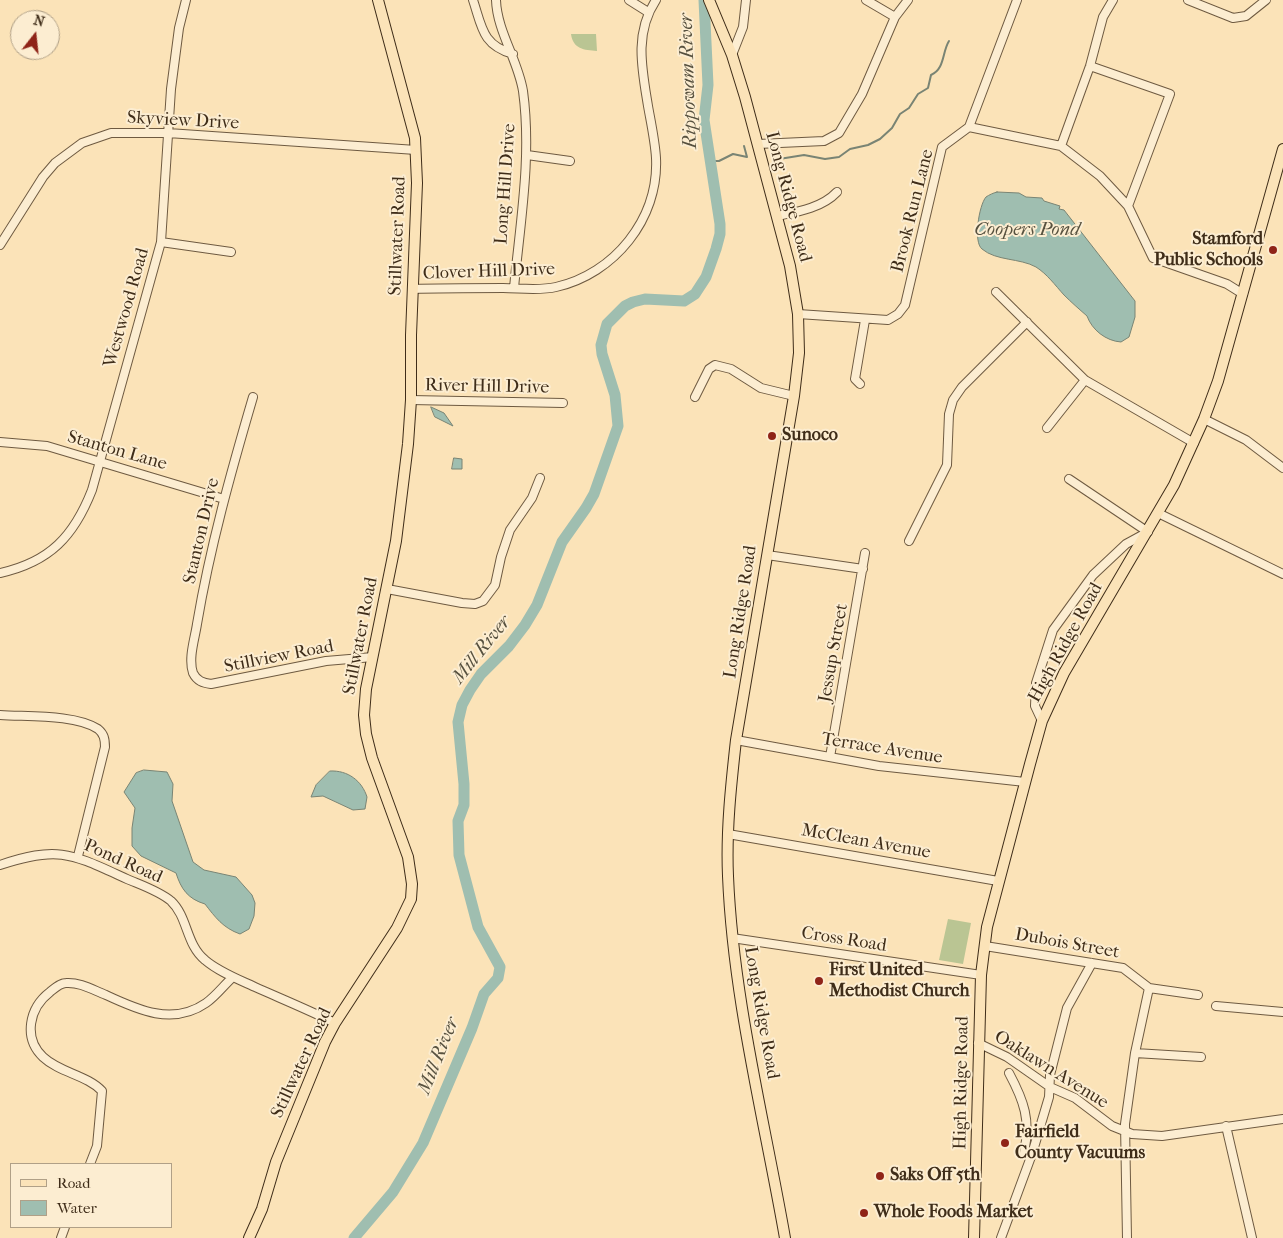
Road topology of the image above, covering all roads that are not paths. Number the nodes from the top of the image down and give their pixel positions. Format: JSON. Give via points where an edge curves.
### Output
{"nodes":[{"id":1,"x":186,"y":0,"type":"edge"},
{"id":2,"x":378,"y":0,"type":"edge"},
{"id":3,"x":473,"y":0,"type":"edge"},
{"id":4,"x":496,"y":0,"type":"edge"},
{"id":5,"x":629,"y":0,"type":"edge"},
{"id":6,"x":656,"y":0,"type":"edge"},
{"id":7,"x":709,"y":0,"type":"edge"},
{"id":8,"x":746,"y":0,"type":"edge"},
{"id":9,"x":866,"y":0,"type":"edge"},
{"id":10,"x":908,"y":0,"type":"edge"},
{"id":11,"x":1017,"y":0,"type":"edge"},
{"id":12,"x":1113,"y":0,"type":"edge"},
{"id":13,"x":1188,"y":0,"type":"edge"},
{"id":14,"x":1266,"y":0,"type":"edge"},
{"id":15,"x":648,"y":12,"type":"junction"},
{"id":16,"x":895,"y":17,"type":"junction"},
{"id":17,"x":513,"y":54,"type":"junction"},
{"id":18,"x":732,"y":55,"type":"junction"},
{"id":19,"x":1090,"y":66,"type":"junction"},
{"id":20,"x":969,"y":126,"type":"junction"},
{"id":21,"x":168,"y":133,"type":"junction"},
{"id":22,"x":758,"y":144,"type":"junction"},
{"id":23,"x":1061,"y":146,"type":"junction"},
{"id":24,"x":1283,"y":149,"type":"edge"},
{"id":25,"x":416,"y":150,"type":"junction"},
{"id":26,"x":527,"y":155,"type":"junction"},
{"id":27,"x":570,"y":160,"type":"dead end"},
{"id":28,"x":837,"y":192,"type":"dead end"},
{"id":29,"x":1128,"y":206,"type":"junction"},
{"id":30,"x":777,"y":216,"type":"junction"},
{"id":31,"x":161,"y":242,"type":"junction"},
{"id":32,"x":0,"y":245,"type":"edge"},
{"id":33,"x":232,"y":252,"type":"dead end"},
{"id":34,"x":514,"y":288,"type":"junction"},
{"id":35,"x":412,"y":289,"type":"junction"},
{"id":36,"x":996,"y":292,"type":"dead end"},
{"id":37,"x":1243,"y":294,"type":"junction"},
{"id":38,"x":798,"y":314,"type":"junction"},
{"id":39,"x":865,"y":320,"type":"junction"},
{"id":40,"x":1027,"y":322,"type":"junction"},
{"id":41,"x":1085,"y":380,"type":"junction"},
{"id":42,"x":860,"y":384,"type":"dead end"},
{"id":43,"x":794,"y":396,"type":"junction"},
{"id":44,"x":253,"y":397,"type":"dead end"},
{"id":45,"x":695,"y":397,"type":"dead end"},
{"id":46,"x":411,"y":400,"type":"junction"},
{"id":47,"x":563,"y":403,"type":"dead end"},
{"id":48,"x":1204,"y":420,"type":"junction"},
{"id":49,"x":1047,"y":428,"type":"dead end"},
{"id":50,"x":0,"y":442,"type":"edge"},
{"id":51,"x":1194,"y":443,"type":"junction"},
{"id":52,"x":99,"y":461,"type":"junction"},
{"id":53,"x":1283,"y":468,"type":"edge"},
{"id":54,"x":540,"y":478,"type":"dead end"},
{"id":55,"x":1069,"y":479,"type":"dead end"},
{"id":56,"x":224,"y":498,"type":"junction"},
{"id":57,"x":1158,"y":513,"type":"junction"},
{"id":58,"x":1148,"y":532,"type":"junction"},
{"id":59,"x":909,"y":541,"type":"dead end"},
{"id":60,"x":865,"y":553,"type":"dead end"},
{"id":61,"x":767,"y":555,"type":"junction"},
{"id":62,"x":863,"y":569,"type":"junction"},
{"id":63,"x":0,"y":573,"type":"edge"},
{"id":64,"x":1283,"y":574,"type":"edge"},
{"id":65,"x":387,"y":589,"type":"junction"},
{"id":66,"x":373,"y":658,"type":"junction"},
{"id":67,"x":194,"y":675,"type":"joint"},
{"id":68,"x":0,"y":715,"type":"edge"},
{"id":69,"x":1042,"y":721,"type":"junction"},
{"id":70,"x":736,"y":740,"type":"junction"},
{"id":71,"x":830,"y":757,"type":"junction"},
{"id":72,"x":1025,"y":782,"type":"junction"},
{"id":73,"x":728,"y":834,"type":"junction"},
{"id":74,"x":78,"y":856,"type":"junction"},
{"id":75,"x":0,"y":865,"type":"edge"},
{"id":76,"x":998,"y":881,"type":"junction"},
{"id":77,"x":732,"y":938,"type":"junction"},
{"id":78,"x":985,"y":946,"type":"junction"},
{"id":79,"x":1092,"y":963,"type":"junction"},
{"id":80,"x":981,"y":975,"type":"junction"},
{"id":81,"x":233,"y":977,"type":"junction"},
{"id":82,"x":1149,"y":988,"type":"junction"},
{"id":83,"x":1198,"y":995,"type":"dead end"},
{"id":84,"x":1216,"y":1006,"type":"dead end"},
{"id":85,"x":1283,"y":1012,"type":"edge"},
{"id":86,"x":335,"y":1023,"type":"junction"},
{"id":87,"x":978,"y":1043,"type":"junction"},
{"id":88,"x":1135,"y":1053,"type":"junction"},
{"id":89,"x":1201,"y":1057,"type":"dead end"},
{"id":90,"x":1009,"y":1073,"type":"dead end"},
{"id":91,"x":1050,"y":1086,"type":"junction"},
{"id":92,"x":1283,"y":1119,"type":"edge"},
{"id":93,"x":1226,"y":1126,"type":"junction"},
{"id":94,"x":1125,"y":1132,"type":"junction"},
{"id":95,"x":1032,"y":1154,"type":"junction"},
{"id":96,"x":90,"y":1163,"type":"edge"},
{"id":97,"x":249,"y":1238,"type":"edge"},
{"id":98,"x":786,"y":1238,"type":"edge"},
{"id":99,"x":974,"y":1238,"type":"edge"},
{"id":100,"x":1001,"y":1238,"type":"edge"},
{"id":101,"x":1127,"y":1238,"type":"edge"},
{"id":102,"x":1252,"y":1238,"type":"edge"}],
"edges":[{"from":1,"to":21,"type":"street","name":"Westwood Road","via":[[179,28]]},
{"from":2,"to":25,"type":"main road","name":"Stillwater Road","via":[[411,119]]},
{"from":3,"to":17,"type":"street","via":[[482,30],[489,41],[496,48]]},
{"from":4,"to":17,"type":"street","name":"Long Hill Drive"},
{"from":5,"to":15,"type":"street"},
{"from":6,"to":15,"type":"street","name":"Clover Hill Drive"},
{"from":7,"to":18,"type":"main road","name":"Long Ridge Road"},
{"from":8,"to":18,"type":"street","via":[[744,27]]},
{"from":9,"to":16,"type":"street"},
{"from":10,"to":16,"type":"street"},
{"from":11,"to":20,"type":"street"},
{"from":12,"to":19,"type":"street","via":[[1103,17]]},
{"from":13,"to":14,"type":"street","via":[[1233,18],[1246,16]]},
{"from":15,"to":34,"type":"street","name":"Clover Hill Drive","via":[[640,44],[641,64],[656,158],[653,194],[646,212],[624,248],[582,279],[554,288]]},
{"from":16,"to":22,"type":"street","via":[[862,94],[839,133],[824,141]]},
{"from":17,"to":26,"type":"street","name":"Long Hill Drive","via":[[522,88]]},
{"from":18,"to":22,"type":"main road","name":"Long Ridge Road"},
{"from":19,"to":23,"type":"street"},
{"from":19,"to":29,"type":"street","via":[[1170,94]]},
{"from":20,"to":23,"type":"street"},
{"from":20,"to":39,"type":"street","name":"Brook Run Lane","via":[[942,147],[906,305],[888,320]]},
{"from":21,"to":25,"type":"street","name":"Skyview Drive"},
{"from":21,"to":31,"type":"street","name":"Westwood Road"},
{"from":21,"to":32,"type":"street","name":"Skyview Drive","via":[[111,133],[72,149],[43,177]]},
{"from":22,"to":30,"type":"main road","name":"Long Ridge Road"},
{"from":23,"to":29,"type":"street","via":[[1100,176]]},
{"from":24,"to":37,"type":"main road","name":"High Ridge Road"},
{"from":25,"to":35,"type":"main road","name":"Stillwater Road"},
{"from":26,"to":27,"type":"street"},
{"from":26,"to":34,"type":"street","name":"Long Hill Drive"},
{"from":28,"to":30,"type":"street","via":[[803,210]]},
{"from":29,"to":37,"type":"street","via":[[1153,258],[1227,284]]},
{"from":30,"to":38,"type":"main road","name":"Long Ridge Road"},
{"from":31,"to":33,"type":"street"},
{"from":31,"to":52,"type":"street","name":"Westwood Road"},
{"from":34,"to":35,"type":"street","name":"Clover Hill Drive"},
{"from":35,"to":46,"type":"main road","name":"Stillwater Road"},
{"from":36,"to":40,"type":"street"},
{"from":37,"to":48,"type":"main road","name":"High Ridge Road"},
{"from":38,"to":39,"type":"street","name":"Brook Run Lane"},
{"from":38,"to":43,"type":"main road","name":"Long Ridge Road","via":[[799,353]]},
{"from":39,"to":42,"type":"street","via":[[855,379]]},
{"from":40,"to":41,"type":"street"},
{"from":40,"to":59,"type":"street","via":[[953,400],[949,414],[947,464]]},
{"from":41,"to":49,"type":"street"},
{"from":41,"to":51,"type":"street"},
{"from":43,"to":45,"type":"street","via":[[760,388],[731,369],[715,365],[709,369]]},
{"from":43,"to":61,"type":"main road","name":"Long Ridge Road"},
{"from":44,"to":56,"type":"street","name":"Stanton Drive"},
{"from":46,"to":47,"type":"street","name":"River Hill Drive"},
{"from":46,"to":65,"type":"main road","name":"Stillwater Road","via":[[402,499]]},
{"from":48,"to":51,"type":"main road","name":"High Ridge Road"},
{"from":48,"to":53,"type":"street","via":[[1246,440]]},
{"from":50,"to":52,"type":"street","name":"Stanton Lane","via":[[47,446]]},
{"from":51,"to":57,"type":"main road","name":"High Ridge Road"},
{"from":52,"to":56,"type":"street","name":"Stanton Lane"},
{"from":52,"to":63,"type":"street","name":"Westwood Road","via":[[81,518],[63,541],[38,560]]},
{"from":54,"to":65,"type":"street","via":[[532,498],[510,530],[495,586],[483,601],[462,603]]},
{"from":55,"to":58,"type":"street"},
{"from":56,"to":67,"type":"street","name":"Stanton Drive","via":[[203,586],[192,656]]},
{"from":57,"to":58,"type":"main road","name":"High Ridge Road"},
{"from":57,"to":64,"type":"street"},
{"from":58,"to":69,"type":"main road","name":"High Ridge Road","via":[[1064,673]]},
{"from":58,"to":69,"type":"street","via":[[1126,544],[1093,575],[1053,630],[1036,683],[1035,706]]},
{"from":60,"to":62,"type":"street","name":"Jessup Street"},
{"from":61,"to":62,"type":"street"},
{"from":61,"to":70,"type":"main road","name":"Long Ridge Road"},
{"from":62,"to":71,"type":"street","name":"Jessup Street"},
{"from":65,"to":66,"type":"main road","name":"Stillwater Road"},
{"from":66,"to":67,"type":"street","name":"Stillview Road","via":[[326,661],[211,684],[202,683]]},
{"from":66,"to":86,"type":"main road","name":"Stillwater Road","via":[[364,704],[366,734],[408,857],[411,899],[397,928]]},
{"from":68,"to":74,"type":"street","via":[[75,721],[98,730],[105,737]]},
{"from":69,"to":72,"type":"main road","name":"High Ridge Road"},
{"from":70,"to":71,"type":"street","name":"Terrace Avenue"},
{"from":70,"to":73,"type":"main road","name":"Long Ridge Road"},
{"from":71,"to":72,"type":"street","name":"Terrace Avenue","via":[[879,766]]},
{"from":72,"to":76,"type":"main road","name":"High Ridge Road"},
{"from":73,"to":76,"type":"street","name":"McClean Avenue"},
{"from":73,"to":77,"type":"main road","name":"Long Ridge Road"},
{"from":74,"to":75,"type":"street","name":"Pond Road","via":[[50,852]]},
{"from":74,"to":81,"type":"street","name":"Pond Road","via":[[171,902],[183,921],[191,944],[204,960]]},
{"from":76,"to":78,"type":"main road","name":"High Ridge Road"},
{"from":77,"to":80,"type":"street","name":"Cross Road"},
{"from":77,"to":98,"type":"main road","name":"Long Ridge Road","via":[[744,1021]]},
{"from":78,"to":79,"type":"street","name":"Dubois Street"},
{"from":78,"to":80,"type":"main road","name":"High Ridge Road"},
{"from":79,"to":82,"type":"street","name":"Dubois Street","via":[[1123,968]]},
{"from":79,"to":91,"type":"street","via":[[1067,1008]]},
{"from":80,"to":87,"type":"main road","name":"High Ridge Road"},
{"from":81,"to":86,"type":"street","name":"Pond Road"},
{"from":81,"to":96,"type":"street","via":[[207,1003],[176,1015],[147,1012],[79,984],[65,983],[41,998],[33,1012],[30,1029],[34,1044],[43,1057],[57,1067],[102,1091],[97,1146]]},
{"from":82,"to":83,"type":"street","name":"Dubois Street"},
{"from":82,"to":88,"type":"street"},
{"from":84,"to":85,"type":"street"},
{"from":86,"to":97,"type":"main road","name":"Stillwater Road","via":[[276,1162],[262,1209]]},
{"from":87,"to":91,"type":"street","name":"Oaklawn Avenue","via":[[1007,1057]]},
{"from":87,"to":99,"type":"main road","name":"High Ridge Road"},
{"from":88,"to":89,"type":"street"},
{"from":88,"to":94,"type":"street"},
{"from":90,"to":95,"type":"street","via":[[1023,1101],[1028,1122],[1024,1153]]},
{"from":91,"to":94,"type":"street","name":"Oaklawn Avenue","via":[[1075,1098],[1104,1121]]},
{"from":91,"to":95,"type":"street"},
{"from":92,"to":93,"type":"street","name":"Oaklawn Avenue"},
{"from":93,"to":94,"type":"street","name":"Oaklawn Avenue","via":[[1162,1136]]},
{"from":93,"to":102,"type":"street"},
{"from":94,"to":101,"type":"street"},
{"from":95,"to":100,"type":"street"}]}
